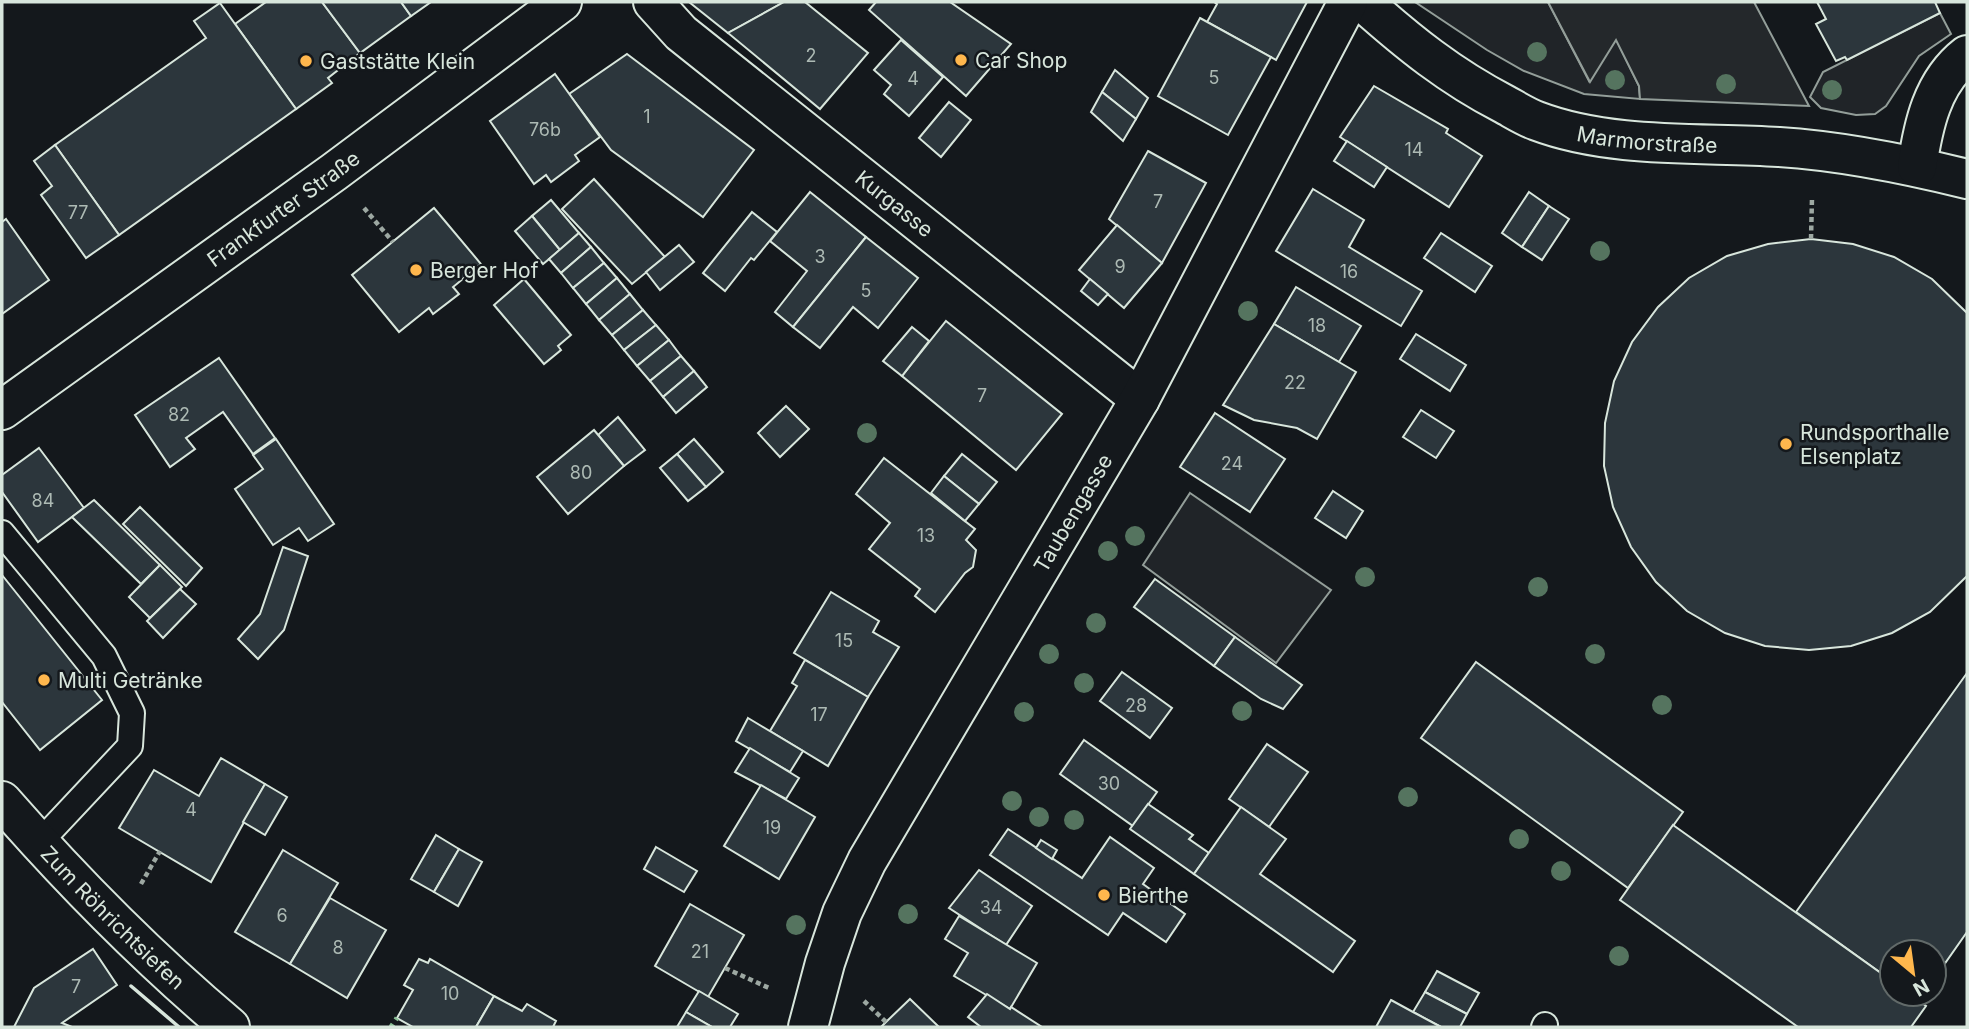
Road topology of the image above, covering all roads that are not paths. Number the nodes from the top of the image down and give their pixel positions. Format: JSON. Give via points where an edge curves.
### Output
{"nodes":[{"id":1,"x":562,"y":2,"type":"edge"},
{"id":2,"x":653,"y":2,"type":"edge"},
{"id":3,"x":1348,"y":2,"type":"edge"},
{"id":4,"x":1363,"y":2,"type":"edge"},
{"id":5,"x":1967,"y":55,"type":"edge"},
{"id":6,"x":1917,"y":167,"type":"junction"},
{"id":7,"x":1967,"y":179,"type":"edge"},
{"id":8,"x":1140,"y":399,"type":"junction"},
{"id":9,"x":2,"y":410,"type":"edge"},
{"id":10,"x":2,"y":533,"type":"edge"},
{"id":11,"x":2,"y":801,"type":"edge"},
{"id":12,"x":39,"y":843,"type":"junction"},
{"id":13,"x":230,"y":1027,"type":"edge"},
{"id":14,"x":808,"y":1027,"type":"edge"}],
"edges":[{"from":1,"to":9,"type":"street","name":"Frankfurter Straße"},
{"from":2,"to":8,"type":"street","name":"Kurgasse","via":[[681,33]]},
{"from":3,"to":8,"type":"street","name":"Taubengasse"},
{"from":4,"to":6,"type":"street","name":"Marmorstraße","via":[[1465,83],[1537,121],[1598,136],[1813,150]]},
{"from":5,"to":6,"type":"street","via":[[1934,98],[1922,132]]},
{"from":6,"to":7,"type":"street","name":"Marmorstraße"},
{"from":8,"to":14,"type":"street","name":"Taubengasse","via":[[867,861],[842,913]]},
{"from":10,"to":12,"type":"lane","via":[[104,656],[132,713],[130,746]]},
{"from":11,"to":12,"type":"street","name":"Zum Röhrichtsiefen"},
{"from":12,"to":13,"type":"street","name":"Zum Röhrichtsiefen","via":[[189,993]]}]}
